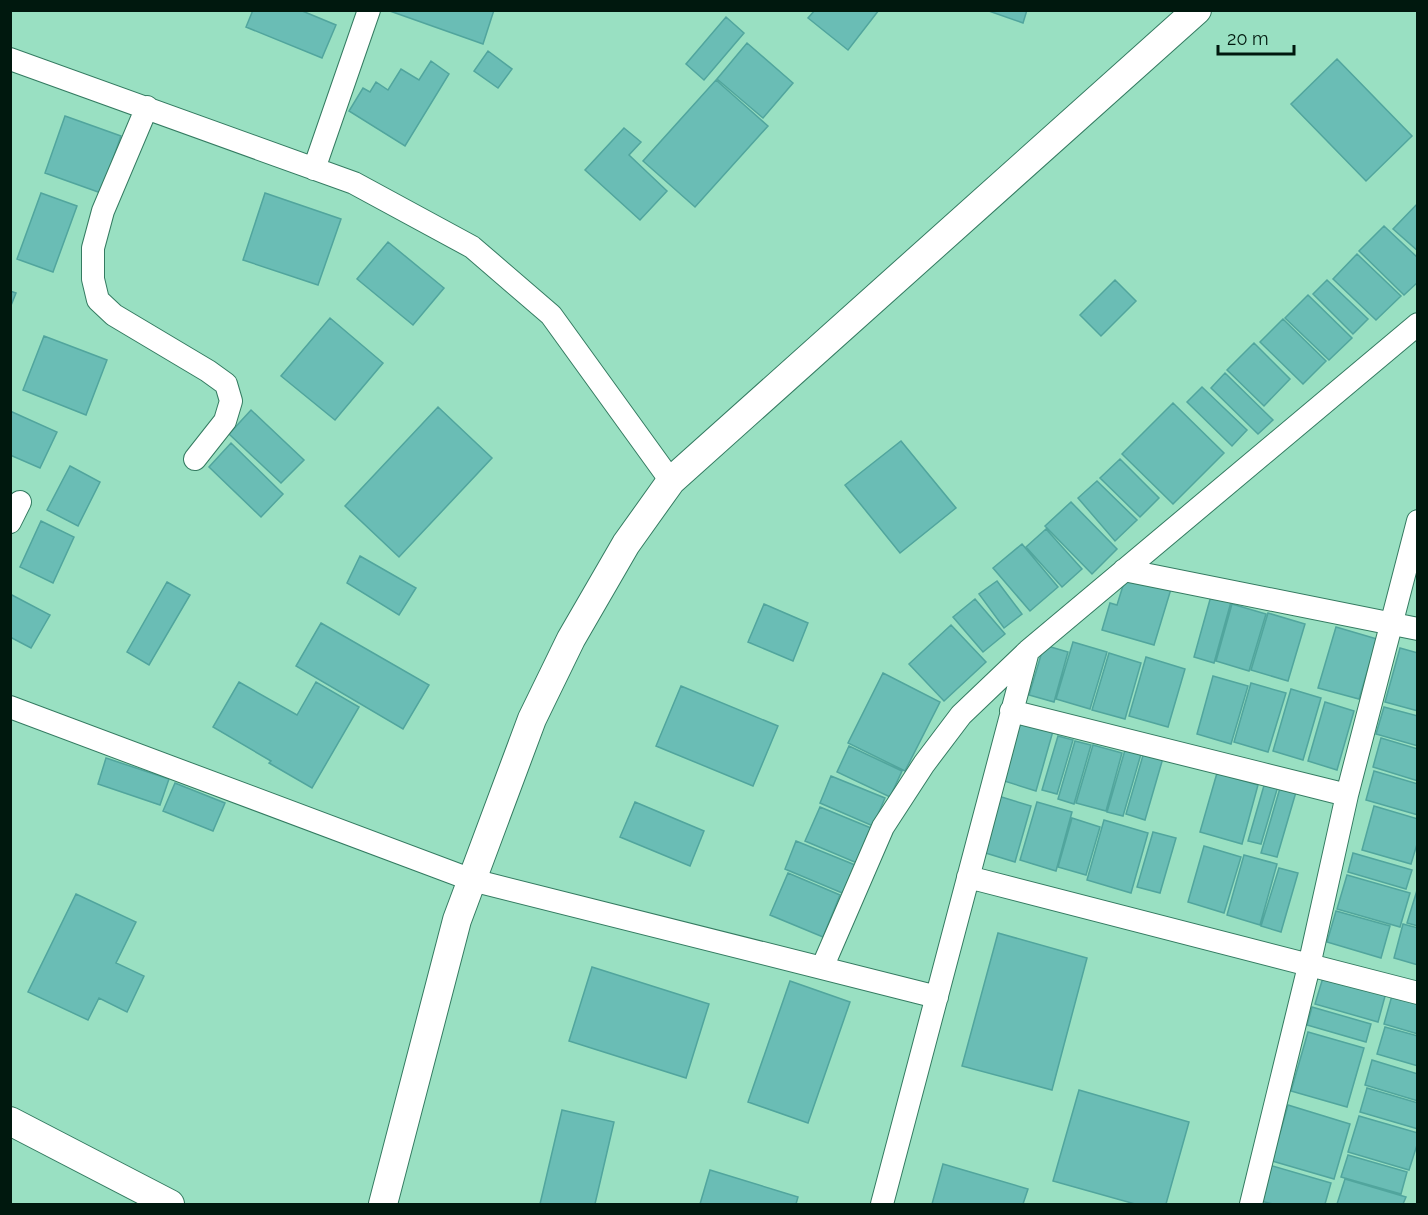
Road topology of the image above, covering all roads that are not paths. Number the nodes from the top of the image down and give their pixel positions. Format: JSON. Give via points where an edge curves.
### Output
{"nodes":[{"id":1,"x":369,"y":10,"type":"edge"},
{"id":2,"x":1197,"y":10,"type":"edge"},
{"id":3,"x":10,"y":58,"type":"edge"},
{"id":4,"x":147,"y":107,"type":"junction"},
{"id":5,"x":314,"y":169,"type":"junction"},
{"id":6,"x":1418,"y":324,"type":"edge"},
{"id":7,"x":195,"y":459,"type":"dead end"},
{"id":8,"x":671,"y":481,"type":"junction"},
{"id":9,"x":1418,"y":521,"type":"edge"},
{"id":10,"x":1124,"y":570,"type":"junction"},
{"id":11,"x":1392,"y":623,"type":"junction"},
{"id":12,"x":1418,"y":629,"type":"edge"},
{"id":13,"x":1028,"y":651,"type":"junction"},
{"id":14,"x":10,"y":707,"type":"edge"},
{"id":15,"x":1011,"y":711,"type":"junction"},
{"id":16,"x":1347,"y":795,"type":"junction"},
{"id":17,"x":968,"y":877,"type":"junction"},
{"id":18,"x":472,"y":880,"type":"junction"},
{"id":19,"x":1309,"y":966,"type":"junction"},
{"id":20,"x":822,"y":968,"type":"junction"},
{"id":21,"x":1418,"y":993,"type":"edge"},
{"id":22,"x":937,"y":997,"type":"junction"},
{"id":23,"x":10,"y":1121,"type":"edge"},
{"id":24,"x":170,"y":1204,"type":"edge"},
{"id":25,"x":383,"y":1204,"type":"edge"},
{"id":26,"x":882,"y":1204,"type":"edge"},
{"id":27,"x":1251,"y":1204,"type":"edge"}],
"edges":[{"from":1,"to":5,"type":"street"},
{"from":2,"to":8,"type":"street"},
{"from":3,"to":4,"type":"street"},
{"from":4,"to":5,"type":"street"},
{"from":4,"to":7,"type":"street","via":[[103,212],[93,248],[93,279],[98,300],[114,315],[226,384],[231,401],[225,421]]},
{"from":5,"to":8,"type":"street","via":[[354,183],[472,247],[551,315]]},
{"from":6,"to":10,"type":"street"},
{"from":8,"to":18,"type":"street","via":[[626,544],[532,719]]},
{"from":9,"to":11,"type":"street"},
{"from":10,"to":11,"type":"street"},
{"from":10,"to":13,"type":"street"},
{"from":11,"to":12,"type":"street"},
{"from":11,"to":16,"type":"street"},
{"from":13,"to":15,"type":"street"},
{"from":13,"to":20,"type":"street","via":[[961,714],[888,818]]},
{"from":14,"to":18,"type":"street"},
{"from":15,"to":16,"type":"street"},
{"from":15,"to":17,"type":"street"},
{"from":16,"to":19,"type":"street"},
{"from":17,"to":19,"type":"street"},
{"from":17,"to":22,"type":"street"},
{"from":18,"to":20,"type":"street"},
{"from":18,"to":25,"type":"street","via":[[457,920]]},
{"from":19,"to":21,"type":"street"},
{"from":19,"to":27,"type":"street"},
{"from":20,"to":22,"type":"street"},
{"from":22,"to":26,"type":"street"},
{"from":23,"to":24,"type":"street"}]}
